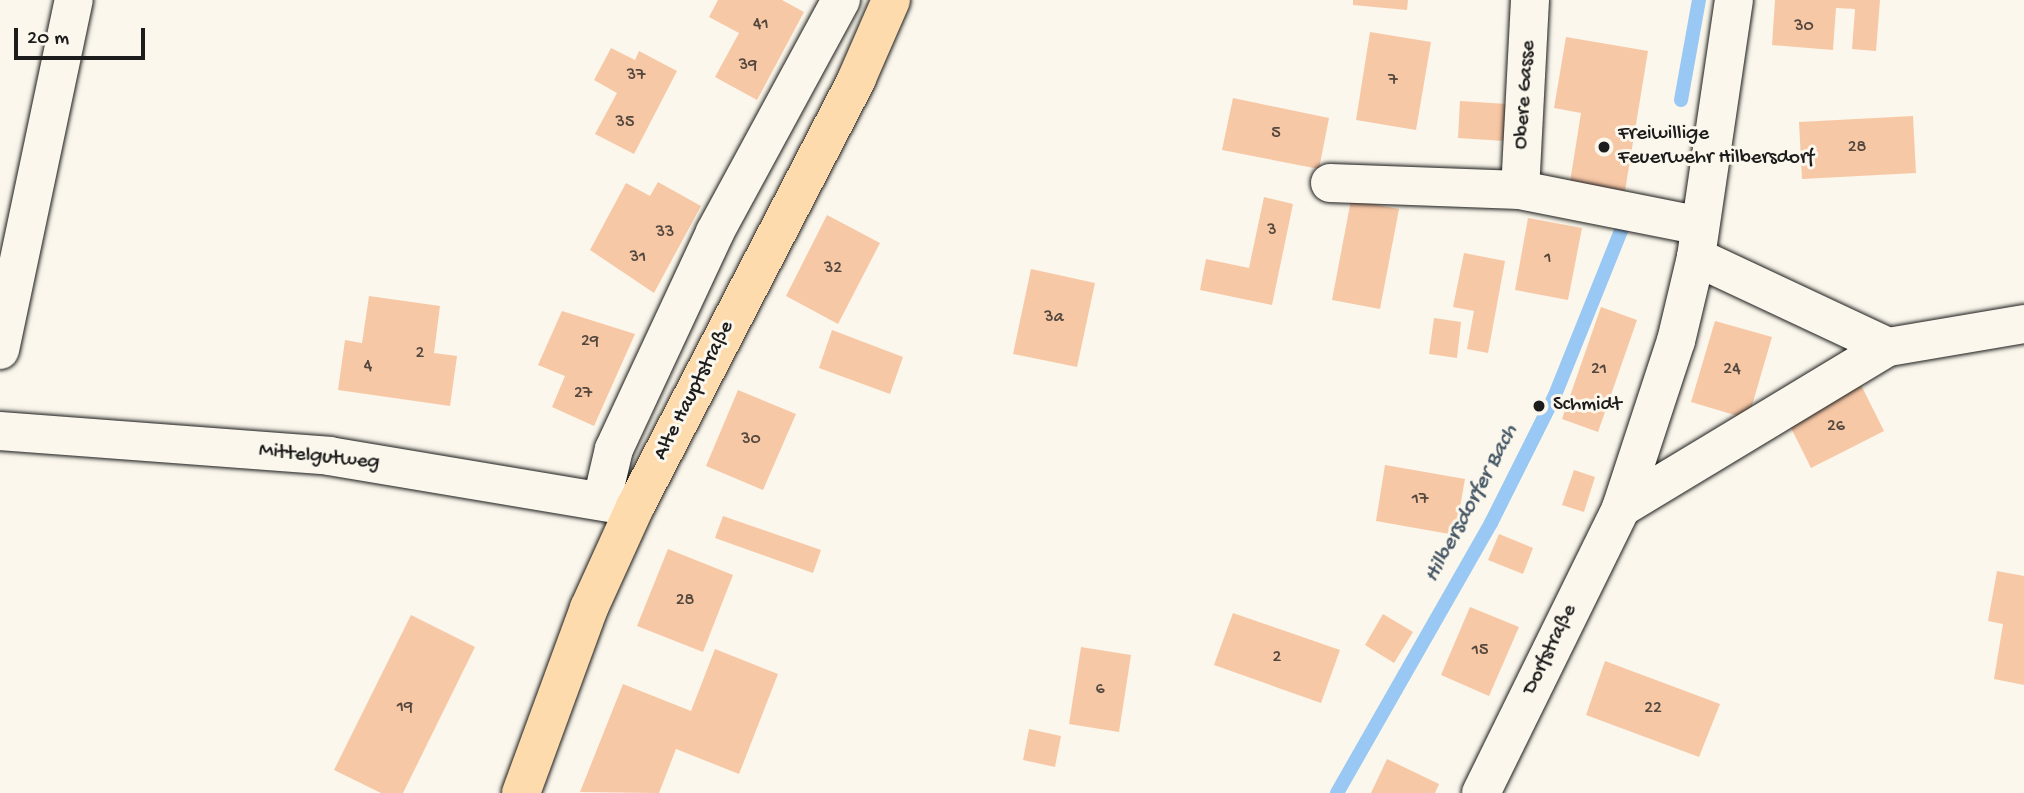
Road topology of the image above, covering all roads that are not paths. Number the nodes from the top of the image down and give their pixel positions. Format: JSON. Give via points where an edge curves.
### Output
{"nodes":[{"id":1,"x":74,"y":0,"type":"edge"},
{"id":2,"x":841,"y":0,"type":"edge"},
{"id":3,"x":891,"y":0,"type":"edge"},
{"id":4,"x":1530,"y":0,"type":"edge"},
{"id":5,"x":1734,"y":0,"type":"edge"},
{"id":6,"x":1330,"y":183,"type":"dead end"},
{"id":7,"x":1520,"y":190,"type":"junction"},
{"id":8,"x":1696,"y":241,"type":"junction"},
{"id":9,"x":2024,"y":324,"type":"edge"},
{"id":10,"x":1888,"y":347,"type":"junction"},
{"id":11,"x":0,"y":349,"type":"edge"},
{"id":12,"x":0,"y":430,"type":"edge"},
{"id":13,"x":619,"y":503,"type":"junction"},
{"id":14,"x":1622,"y":508,"type":"junction"},
{"id":15,"x":521,"y":793,"type":"edge"},
{"id":16,"x":1481,"y":793,"type":"edge"}],
"edges":[{"from":1,"to":11,"type":"street"},
{"from":2,"to":13,"type":"street","via":[[715,232],[614,449]]},
{"from":3,"to":13,"type":"main road","name":"Alte Hauptstraße","via":[[857,78]]},
{"from":4,"to":7,"type":"street","name":"Obere Gasse"},
{"from":5,"to":8,"type":"street","name":"Dorfstraße"},
{"from":6,"to":7,"type":"street"},
{"from":7,"to":8,"type":"street"},
{"from":8,"to":10,"type":"street"},
{"from":8,"to":14,"type":"street","name":"Dorfstraße"},
{"from":9,"to":10,"type":"street"},
{"from":10,"to":14,"type":"street"},
{"from":12,"to":13,"type":"street","name":"Mittelgutweg","via":[[329,456]]},
{"from":13,"to":15,"type":"main road","name":"Alte Hauptstraße","via":[[589,608]]},
{"from":14,"to":16,"type":"street","name":"Dorfstraße"}]}
